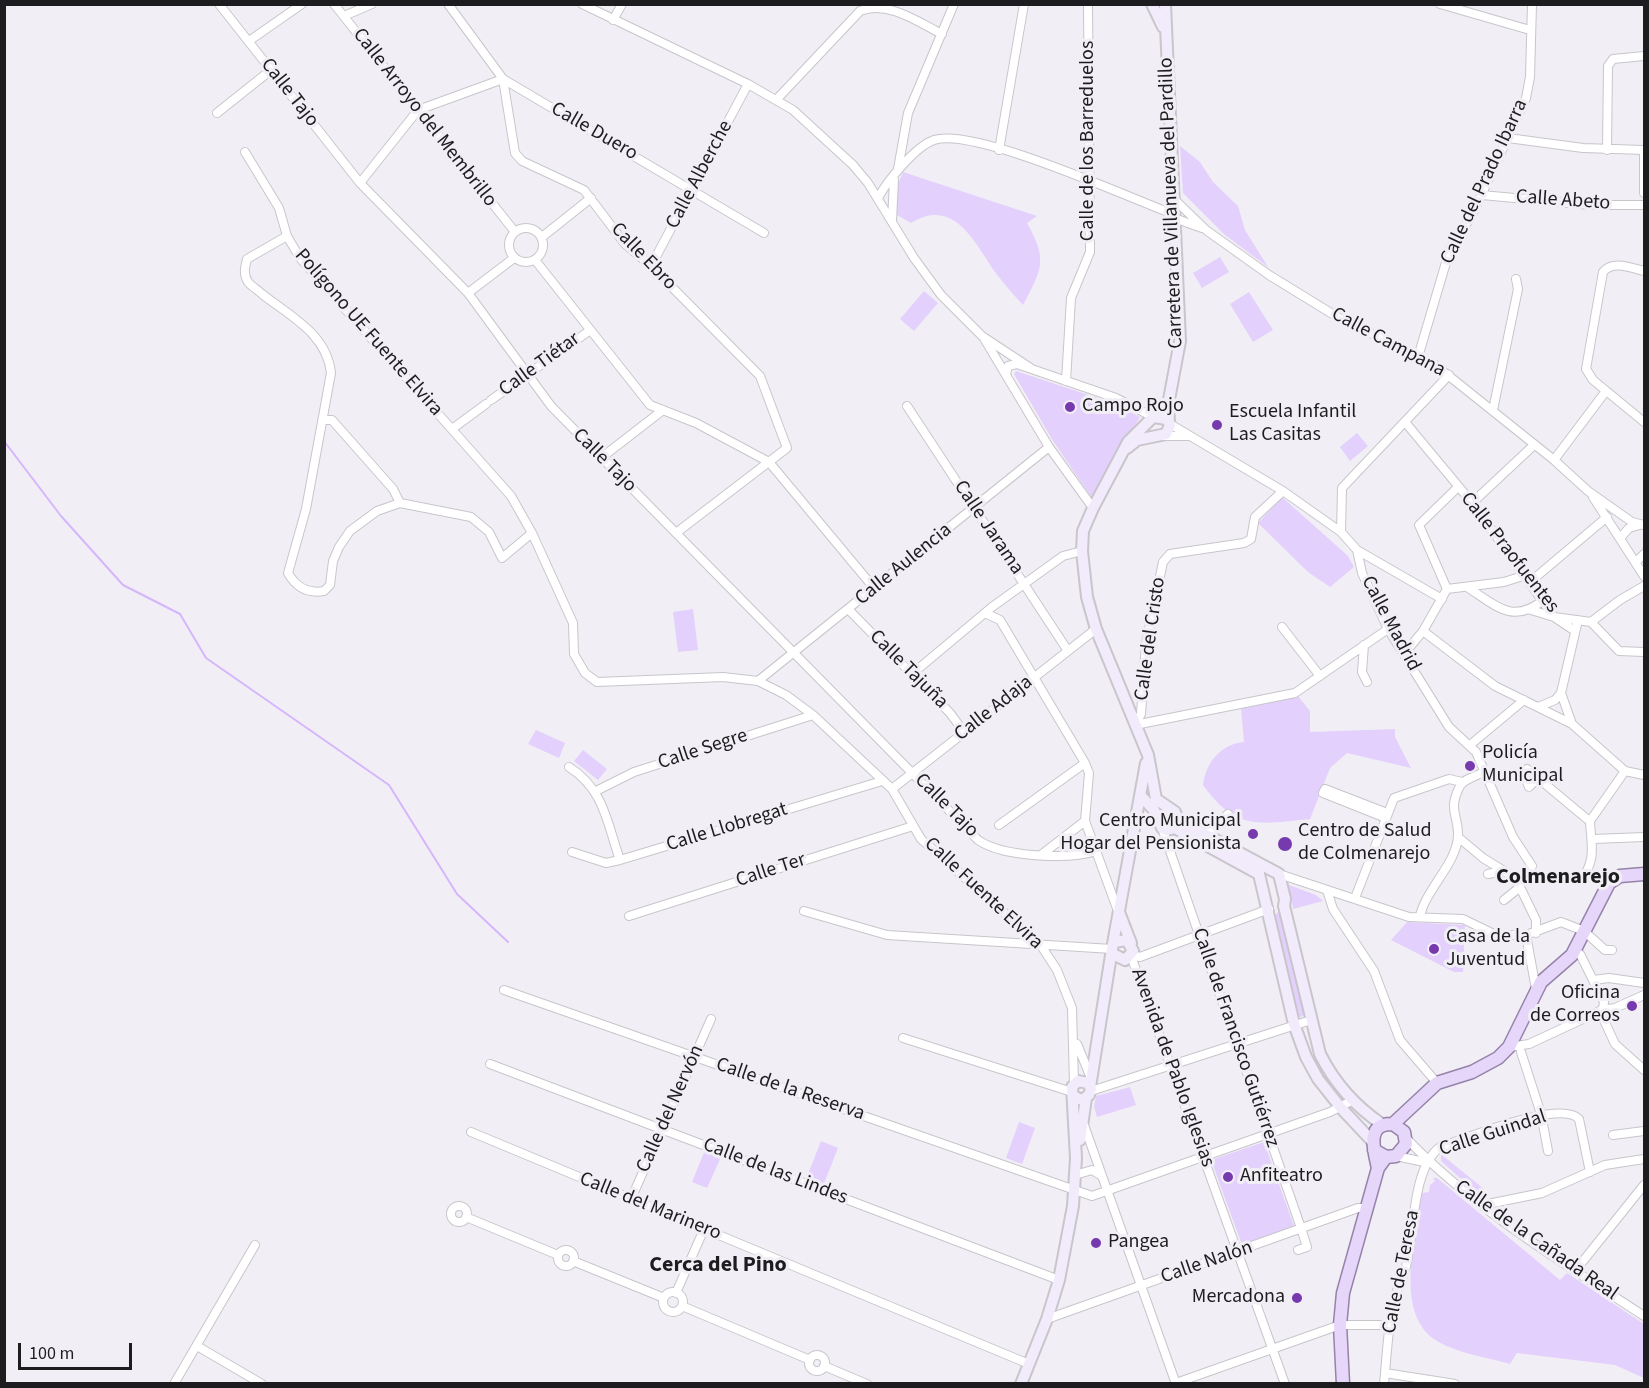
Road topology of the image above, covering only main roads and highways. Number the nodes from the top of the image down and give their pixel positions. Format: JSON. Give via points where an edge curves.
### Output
{"nodes":[{"id":1,"x":1644,"y":874,"type":"edge"},
{"id":2,"x":1422,"y":1095,"type":"junction"},
{"id":3,"x":1388,"y":1124,"type":"junction"},
{"id":4,"x":1405,"y":1135,"type":"junction"},
{"id":5,"x":1387,"y":1160,"type":"junction"},
{"id":6,"x":1343,"y":1383,"type":"edge"}],
"edges":[{"from":1,"to":2,"type":"main road","via":[[1613,879],[1605,889],[1574,950],[1546,975],[1536,991],[1515,1050],[1472,1072],[1437,1083]]},
{"from":2,"to":3,"type":"main road"},
{"from":2,"to":4,"type":"main road","via":[[1407,1118]]},
{"from":3,"to":4,"type":"main road"},
{"from":3,"to":5,"type":"main road","via":[[1375,1131],[1373,1145]]},
{"from":4,"to":5,"type":"main road","via":[[1404,1149]]},
{"from":5,"to":6,"type":"main road","via":[[1367,1208],[1343,1293]]}]}
